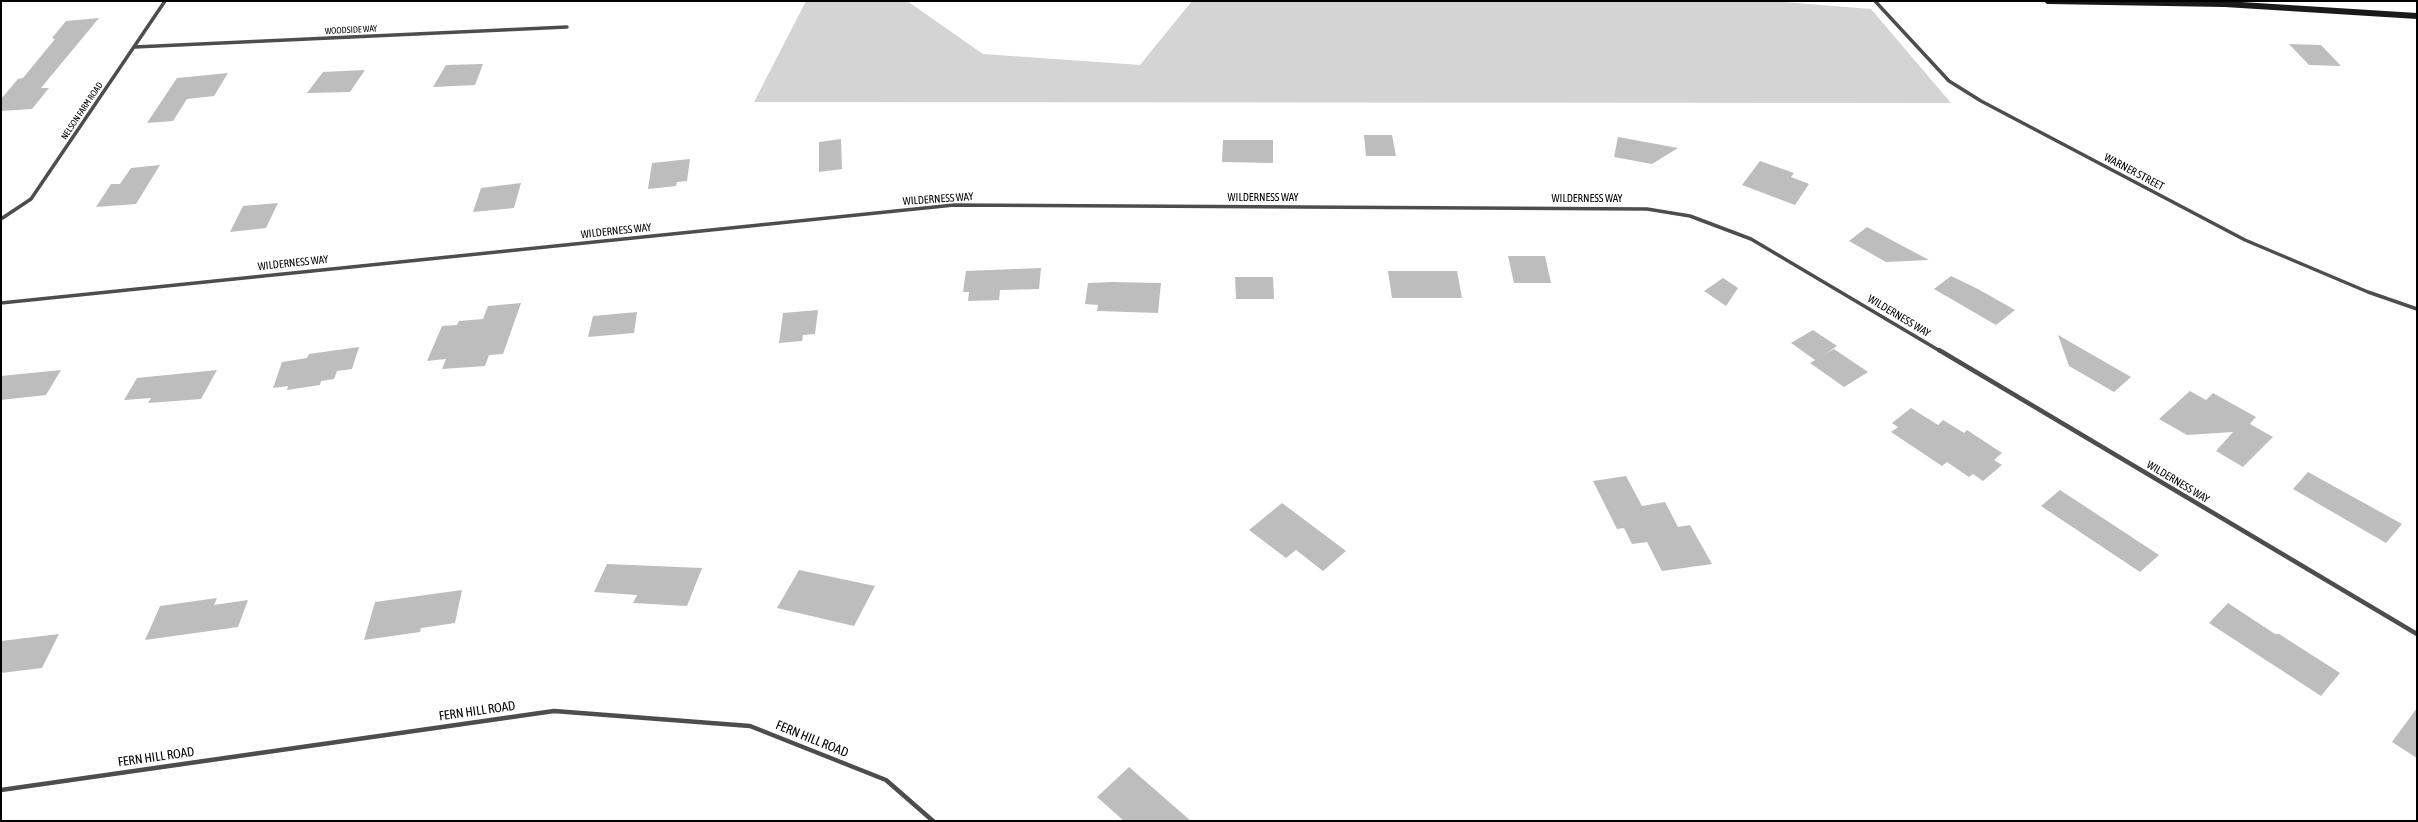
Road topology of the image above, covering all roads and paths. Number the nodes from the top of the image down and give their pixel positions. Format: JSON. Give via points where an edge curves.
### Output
{"nodes":[{"id":1,"x":165,"y":1,"type":"edge"},
{"id":2,"x":1875,"y":1,"type":"edge"},
{"id":3,"x":2048,"y":1,"type":"edge"},
{"id":4,"x":2417,"y":16,"type":"edge"},
{"id":5,"x":567,"y":27,"type":"dead end"},
{"id":6,"x":135,"y":47,"type":"junction"},
{"id":7,"x":1,"y":219,"type":"edge"},
{"id":8,"x":1,"y":302,"type":"edge"},
{"id":9,"x":2417,"y":309,"type":"edge"},
{"id":10,"x":2417,"y":634,"type":"edge"},
{"id":11,"x":1,"y":790,"type":"edge"},
{"id":12,"x":933,"y":821,"type":"edge"}],
"edges":[{"from":1,"to":6,"type":"street","name":"NELSON FARM ROAD"},
{"from":2,"to":9,"type":"street","name":"WARNER STREET","via":[[1949,81],[1980,101],[2245,240],[2368,292]]},
{"from":3,"to":4,"type":"main road","via":[[2225,4]]},
{"from":5,"to":6,"type":"street","name":"WOODSIDE WAY"},
{"from":6,"to":7,"type":"street","name":"NELSON FARM ROAD","via":[[31,199]]},
{"from":8,"to":10,"type":"street","name":"WILDERNESS WAY","via":[[954,205],[1647,209],[1690,216],[1751,239]]},
{"from":11,"to":12,"type":"street","name":"FERN HILL ROAD","via":[[554,711],[750,726],[886,780]]}]}
